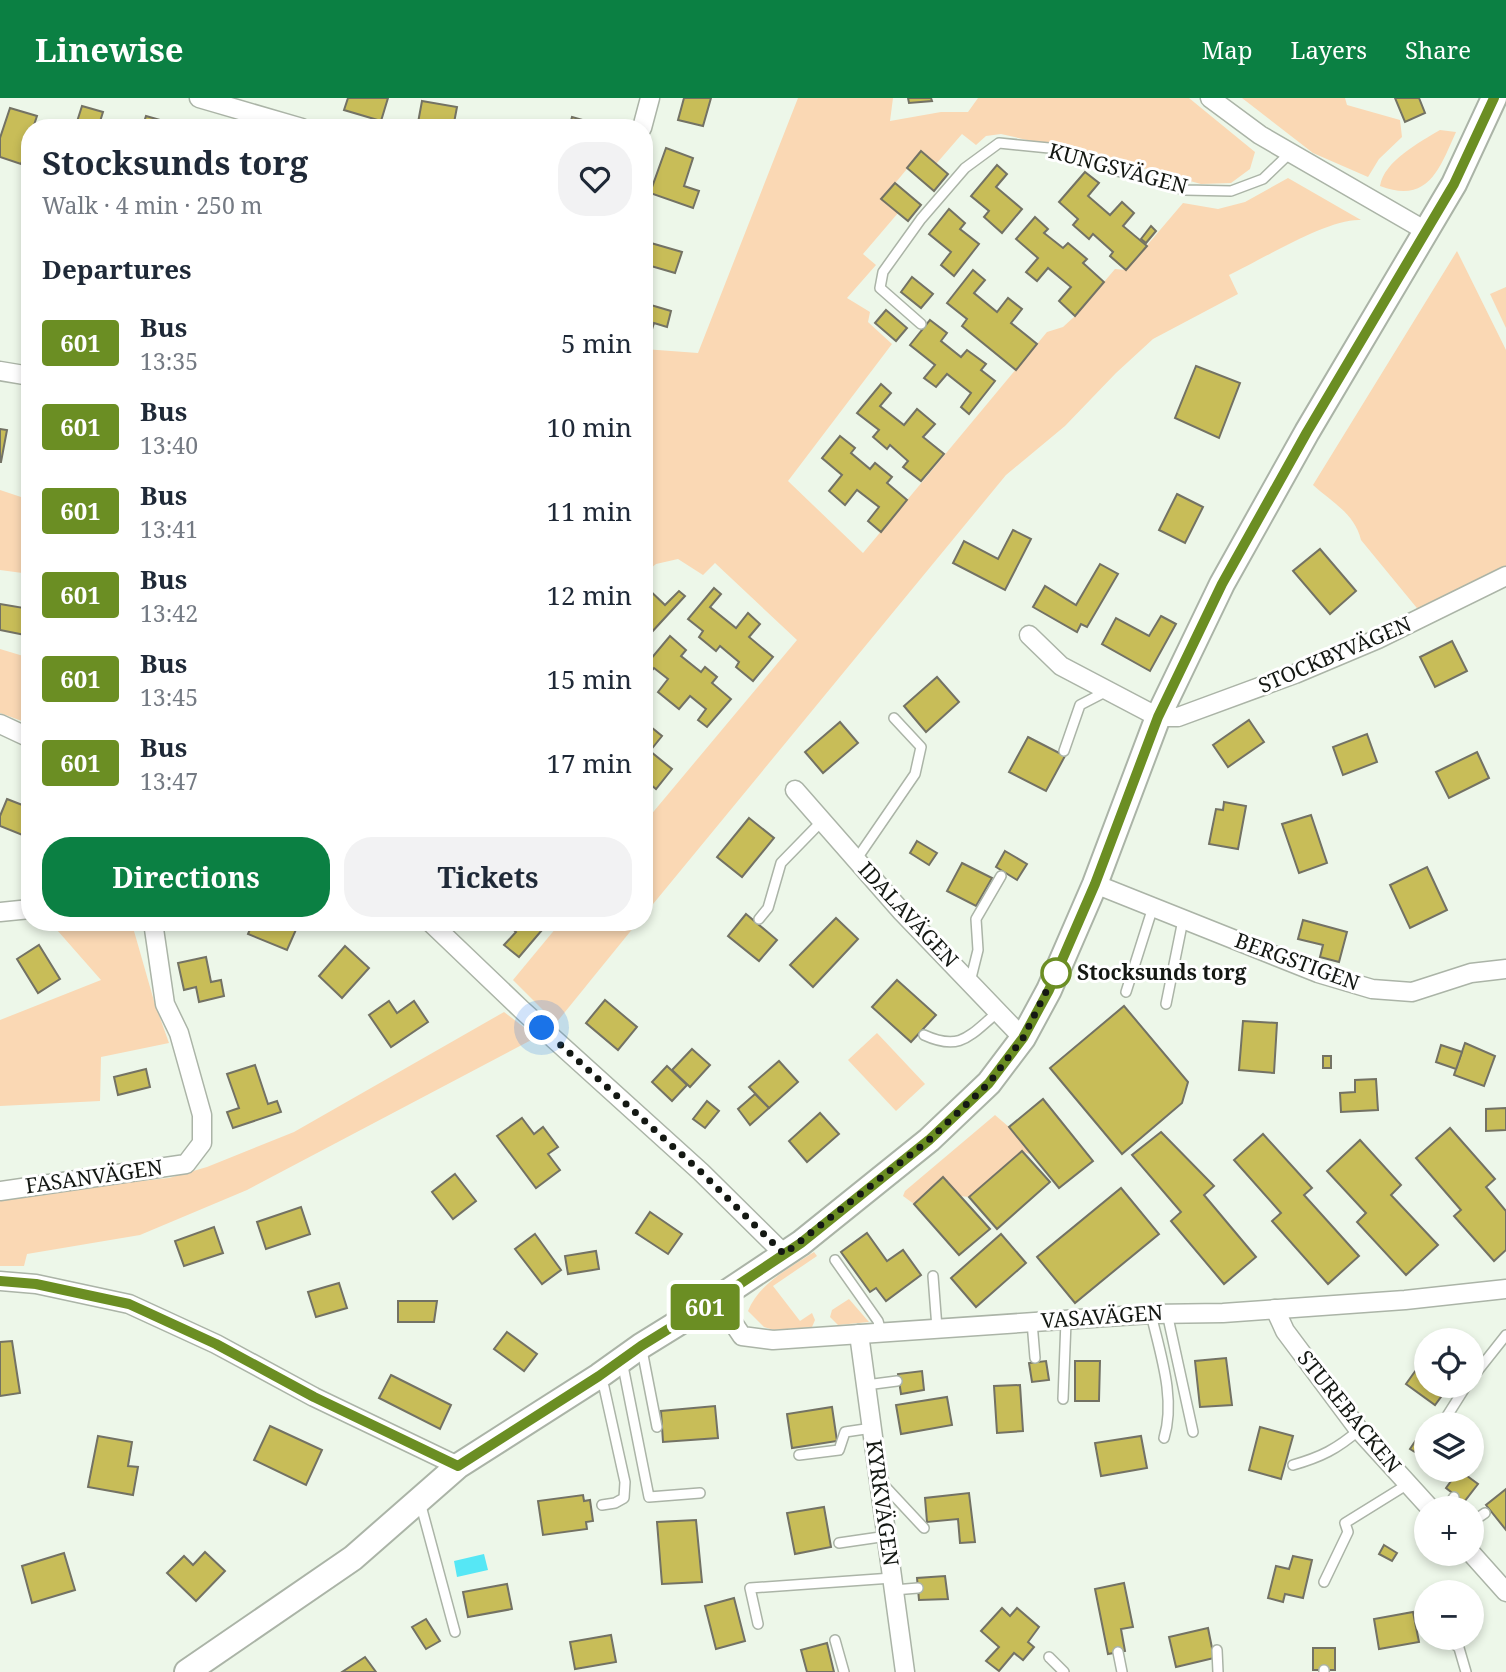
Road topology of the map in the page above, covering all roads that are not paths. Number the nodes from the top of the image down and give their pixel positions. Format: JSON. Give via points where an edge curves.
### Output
{"nodes":[{"id":1,"x":199,"y":98,"type":"edge"},
{"id":2,"x":650,"y":98,"type":"edge"},
{"id":3,"x":1210,"y":98,"type":"edge"},
{"id":4,"x":1494,"y":98,"type":"edge"},
{"id":5,"x":271,"y":119,"type":"edge"},
{"id":6,"x":644,"y":119,"type":"edge"},
{"id":7,"x":1290,"y":153,"type":"junction"},
{"id":8,"x":1426,"y":231,"type":"junction"},
{"id":9,"x":921,"y":324,"type":"dead end"},
{"id":10,"x":0,"y":371,"type":"edge"},
{"id":11,"x":21,"y":374,"type":"edge"},
{"id":12,"x":1506,"y":576,"type":"edge"},
{"id":13,"x":1029,"y":635,"type":"dead end"},
{"id":14,"x":1108,"y":691,"type":"junction"},
{"id":15,"x":1158,"y":717,"type":"junction"},
{"id":16,"x":894,"y":718,"type":"dead end"},
{"id":17,"x":0,"y":724,"type":"edge"},
{"id":18,"x":21,"y":734,"type":"edge"},
{"id":19,"x":1064,"y":751,"type":"dead end"},
{"id":20,"x":795,"y":790,"type":"dead end"},
{"id":21,"x":822,"y":821,"type":"junction"},
{"id":22,"x":856,"y":860,"type":"junction"},
{"id":23,"x":1001,"y":876,"type":"dead end"},
{"id":24,"x":1095,"y":884,"type":"junction"},
{"id":25,"x":1153,"y":908,"type":"junction"},
{"id":26,"x":21,"y":910,"type":"edge"},
{"id":27,"x":0,"y":912,"type":"edge"},
{"id":28,"x":759,"y":919,"type":"dead end"},
{"id":29,"x":1185,"y":921,"type":"junction"},
{"id":30,"x":154,"y":931,"type":"edge"},
{"id":31,"x":439,"y":931,"type":"edge"},
{"id":32,"x":1506,"y":969,"type":"edge"},
{"id":33,"x":970,"y":982,"type":"junction"},
{"id":34,"x":1126,"y":992,"type":"dead end"},
{"id":35,"x":1166,"y":1004,"type":"dead end"},
{"id":36,"x":998,"y":1012,"type":"junction"},
{"id":37,"x":924,"y":1035,"type":"dead end"},
{"id":38,"x":1023,"y":1038,"type":"junction"},
{"id":39,"x":0,"y":1191,"type":"edge"},
{"id":40,"x":784,"y":1254,"type":"junction"},
{"id":41,"x":835,"y":1259,"type":"dead end"},
{"id":42,"x":933,"y":1276,"type":"dead end"},
{"id":43,"x":0,"y":1280,"type":"edge"},
{"id":44,"x":1506,"y":1289,"type":"edge"},
{"id":45,"x":717,"y":1299,"type":"junction"},
{"id":46,"x":1275,"y":1309,"type":"junction"},
{"id":47,"x":1159,"y":1313,"type":"junction"},
{"id":48,"x":1066,"y":1321,"type":"junction"},
{"id":49,"x":1032,"y":1322,"type":"junction"},
{"id":50,"x":937,"y":1328,"type":"junction"},
{"id":51,"x":881,"y":1332,"type":"junction"},
{"id":52,"x":859,"y":1335,"type":"junction"},
{"id":53,"x":1506,"y":1335,"type":"edge"},
{"id":54,"x":631,"y":1353,"type":"junction"},
{"id":55,"x":1035,"y":1358,"type":"dead end"},
{"id":56,"x":1484,"y":1363,"type":"edge"},
{"id":57,"x":599,"y":1376,"type":"junction"},
{"id":58,"x":897,"y":1381,"type":"dead end"},
{"id":59,"x":866,"y":1385,"type":"junction"},
{"id":60,"x":1063,"y":1399,"type":"dead end"},
{"id":61,"x":657,"y":1427,"type":"dead end"},
{"id":62,"x":872,"y":1428,"type":"junction"},
{"id":63,"x":1359,"y":1430,"type":"junction"},
{"id":64,"x":1193,"y":1432,"type":"dead end"},
{"id":65,"x":1164,"y":1438,"type":"dead end"},
{"id":66,"x":800,"y":1455,"type":"dead end"},
{"id":67,"x":1293,"y":1465,"type":"dead end"},
{"id":68,"x":458,"y":1466,"type":"junction"},
{"id":69,"x":879,"y":1479,"type":"junction"},
{"id":70,"x":1408,"y":1483,"type":"junction"},
{"id":71,"x":700,"y":1493,"type":"dead end"},
{"id":72,"x":1419,"y":1496,"type":"edge"},
{"id":73,"x":419,"y":1498,"type":"junction"},
{"id":74,"x":602,"y":1505,"type":"dead end"},
{"id":75,"x":924,"y":1528,"type":"dead end"},
{"id":76,"x":887,"y":1536,"type":"junction"},
{"id":77,"x":839,"y":1543,"type":"dead end"},
{"id":78,"x":1483,"y":1566,"type":"edge"},
{"id":79,"x":1324,"y":1582,"type":"dead end"},
{"id":80,"x":893,"y":1584,"type":"junction"},
{"id":81,"x":918,"y":1588,"type":"dead end"},
{"id":82,"x":1506,"y":1592,"type":"edge"},
{"id":83,"x":758,"y":1624,"type":"dead end"},
{"id":84,"x":455,"y":1632,"type":"dead end"},
{"id":85,"x":835,"y":1640,"type":"dead end"},
{"id":86,"x":1217,"y":1650,"type":"dead end"},
{"id":87,"x":1460,"y":1650,"type":"edge"},
{"id":88,"x":1118,"y":1651,"type":"dead end"},
{"id":89,"x":1049,"y":1657,"type":"dead end"},
{"id":90,"x":187,"y":1672,"type":"edge"},
{"id":91,"x":844,"y":1672,"type":"edge"},
{"id":92,"x":905,"y":1672,"type":"edge"},
{"id":93,"x":1064,"y":1672,"type":"edge"},
{"id":94,"x":1122,"y":1672,"type":"edge"},
{"id":95,"x":1218,"y":1672,"type":"edge"},
{"id":96,"x":1466,"y":1672,"type":"edge"}],
"edges":[{"from":1,"to":5,"type":"street"},
{"from":2,"to":6,"type":"street"},
{"from":3,"to":7,"type":"street"},
{"from":4,"to":8,"type":"street","via":[[1463,169]]},
{"from":7,"to":8,"type":"street"},
{"from":7,"to":9,"type":"lane","name":"KUNGSVÄGEN","via":[[1263,178],[1231,191],[1185,190],[1049,148],[999,143],[965,168],[883,272],[880,288]]},
{"from":8,"to":15,"type":"street","via":[[1222,584]]},
{"from":10,"to":11,"type":"street"},
{"from":12,"to":15,"type":"street","name":"STOCKBYVÄGEN","via":[[1295,674],[1178,717]]},
{"from":13,"to":14,"type":"street","via":[[1061,666]]},
{"from":14,"to":15,"type":"street"},
{"from":14,"to":19,"type":"lane","via":[[1080,705]]},
{"from":15,"to":24,"type":"street"},
{"from":16,"to":22,"type":"lane","via":[[920,747],[915,774]]},
{"from":17,"to":18,"type":"street"},
{"from":20,"to":21,"type":"street","name":"IDALAVÄGEN"},
{"from":21,"to":22,"type":"street","name":"IDALAVÄGEN"},
{"from":21,"to":28,"type":"lane","via":[[781,863],[768,908]]},
{"from":22,"to":33,"type":"street","name":"IDALAVÄGEN"},
{"from":23,"to":33,"type":"lane","via":[[976,919],[978,950]]},
{"from":24,"to":25,"type":"street","name":"BERGSTIGEN"},
{"from":24,"to":38,"type":"street"},
{"from":25,"to":29,"type":"street","name":"BERGSTIGEN"},
{"from":25,"to":34,"type":"lane"},
{"from":26,"to":27,"type":"street"},
{"from":29,"to":32,"type":"street","name":"BERGSTIGEN","via":[[1372,989],[1412,992],[1471,973]]},
{"from":29,"to":35,"type":"lane"},
{"from":30,"to":39,"type":"street","name":"FASANVÄGEN","via":[[165,1004],[179,1033],[202,1115],[202,1143],[186,1164]]},
{"from":31,"to":40,"type":"street"},
{"from":33,"to":36,"type":"street","name":"IDALAVÄGEN"},
{"from":36,"to":37,"type":"lane","via":[[963,1040],[943,1044]]},
{"from":36,"to":38,"type":"street","name":"IDALAVÄGEN"},
{"from":38,"to":40,"type":"street","via":[[989,1083],[929,1140]]},
{"from":40,"to":45,"type":"street"},
{"from":41,"to":51,"type":"lane"},
{"from":42,"to":50,"type":"lane"},
{"from":43,"to":68,"type":"street","via":[[129,1304]]},
{"from":44,"to":46,"type":"street","name":"VASAVÄGEN"},
{"from":45,"to":52,"type":"street","name":"VASAVÄGEN","via":[[742,1336],[773,1340]]},
{"from":45,"to":54,"type":"street"},
{"from":46,"to":47,"type":"street","name":"VASAVÄGEN"},
{"from":46,"to":63,"type":"street","name":"STUREBACKEN","via":[[1285,1331]]},
{"from":47,"to":48,"type":"street","name":"VASAVÄGEN"},
{"from":47,"to":64,"type":"lane"},
{"from":47,"to":65,"type":"lane","via":[[1169,1407]]},
{"from":48,"to":49,"type":"street","name":"VASAVÄGEN"},
{"from":48,"to":60,"type":"lane"},
{"from":49,"to":50,"type":"street","name":"VASAVÄGEN"},
{"from":49,"to":55,"type":"lane"},
{"from":50,"to":51,"type":"street","name":"VASAVÄGEN"},
{"from":51,"to":52,"type":"street","name":"VASAVÄGEN"},
{"from":52,"to":59,"type":"street","name":"KYRKVÄGEN"},
{"from":53,"to":56,"type":"lane"},
{"from":54,"to":57,"type":"street"},
{"from":54,"to":61,"type":"lane","via":[[647,1366]]},
{"from":54,"to":71,"type":"lane","via":[[649,1497]]},
{"from":57,"to":68,"type":"street"},
{"from":57,"to":74,"type":"lane","via":[[625,1482],[624,1498]]},
{"from":58,"to":59,"type":"lane"},
{"from":59,"to":62,"type":"street","name":"KYRKVÄGEN"},
{"from":62,"to":66,"type":"lane","via":[[845,1432],[839,1450]]},
{"from":62,"to":69,"type":"street","name":"KYRKVÄGEN"},
{"from":63,"to":67,"type":"lane","via":[[1337,1448]]},
{"from":63,"to":70,"type":"street","name":"STUREBACKEN"},
{"from":68,"to":73,"type":"street"},
{"from":69,"to":75,"type":"lane"},
{"from":69,"to":76,"type":"street","name":"KYRKVÄGEN"},
{"from":70,"to":72,"type":"street","name":"STUREBACKEN"},
{"from":70,"to":79,"type":"lane","via":[[1345,1523],[1348,1532]]},
{"from":73,"to":84,"type":"lane"},
{"from":73,"to":90,"type":"street","via":[[353,1558]]},
{"from":76,"to":77,"type":"lane"},
{"from":76,"to":80,"type":"street","name":"KYRKVÄGEN"},
{"from":78,"to":82,"type":"street"},
{"from":80,"to":81,"type":"lane"},
{"from":80,"to":83,"type":"lane","via":[[750,1587]]},
{"from":80,"to":92,"type":"street","name":"KYRKVÄGEN"},
{"from":85,"to":91,"type":"lane"},
{"from":86,"to":95,"type":"lane"},
{"from":87,"to":96,"type":"lane"},
{"from":88,"to":94,"type":"lane"},
{"from":89,"to":93,"type":"lane"}]}
